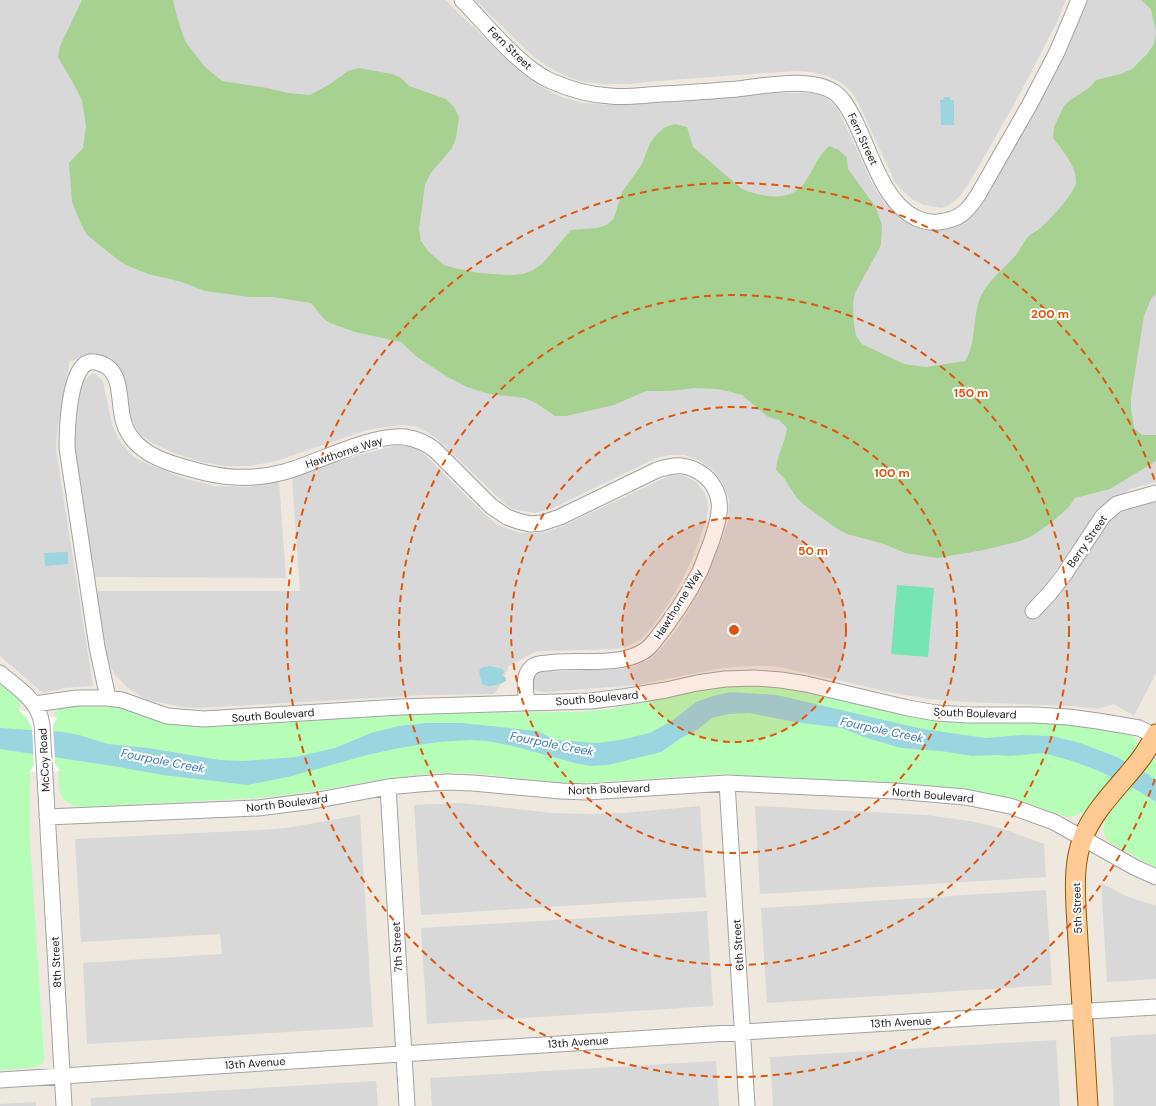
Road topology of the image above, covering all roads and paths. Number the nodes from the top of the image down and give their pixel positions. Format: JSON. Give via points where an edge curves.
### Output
{"nodes":[{"id":1,"x":462,"y":0,"type":"edge"},
{"id":2,"x":1080,"y":0,"type":"edge"},
{"id":3,"x":1156,"y":493,"type":"edge"},
{"id":4,"x":1033,"y":611,"type":"dead end"},
{"id":5,"x":0,"y":673,"type":"edge"},
{"id":6,"x":108,"y":698,"type":"junction"},
{"id":7,"x":527,"y":703,"type":"junction"},
{"id":8,"x":37,"y":709,"type":"junction"},
{"id":9,"x":1155,"y":738,"type":"edge"},
{"id":10,"x":727,"y":783,"type":"junction"},
{"id":11,"x":388,"y":787,"type":"junction"},
{"id":12,"x":47,"y":817,"type":"junction"},
{"id":13,"x":1083,"y":838,"type":"junction"},
{"id":14,"x":1156,"y":876,"type":"edge"},
{"id":15,"x":1156,"y":1007,"type":"edge"},
{"id":16,"x":1083,"y":1012,"type":"junction"},
{"id":17,"x":743,"y":1032,"type":"junction"},
{"id":18,"x":403,"y":1053,"type":"junction"},
{"id":19,"x":63,"y":1075,"type":"junction"},
{"id":20,"x":0,"y":1080,"type":"edge"},
{"id":21,"x":64,"y":1106,"type":"edge"},
{"id":22,"x":406,"y":1106,"type":"edge"},
{"id":23,"x":748,"y":1106,"type":"edge"},
{"id":24,"x":1088,"y":1106,"type":"edge"}],
"edges":[{"from":1,"to":2,"type":"street","name":"Fern Street","via":[[536,73],[577,91],[611,97],[705,92],[792,83],[815,85],[834,92],[846,104],[896,203],[908,214],[935,223],[964,214],[978,195],[1030,104]]},
{"from":3,"to":4,"type":"street","name":"Berry Street","via":[[1117,504],[1103,516],[1064,575]]},
{"from":5,"to":8,"type":"street","via":[[30,698]]},
{"from":6,"to":7,"type":"street","name":"South Boulevard","via":[[122,700],[167,716],[204,719],[400,707]]},
{"from":6,"to":7,"type":"street","name":"Hawthorne Way","via":[[95,639],[67,448],[67,424],[75,379],[86,363],[93,361],[101,363],[114,373],[118,382],[124,423],[136,443],[158,457],[226,477],[246,478],[283,472],[372,442],[390,437],[404,437],[426,443],[491,506],[507,517],[530,524],[560,517],[666,467],[686,466],[709,479],[719,502],[716,527],[700,570],[667,624],[650,646],[642,653],[629,658],[537,664],[530,668],[526,675]]},
{"from":6,"to":8,"type":"street","name":"South Boulevard","via":[[77,698]]},
{"from":7,"to":9,"type":"street","name":"South Boulevard","via":[[623,698],[704,682],[755,678],[806,684],[936,713],[1035,715],[1106,722],[1139,728]]},
{"from":8,"to":12,"type":"street","name":"McCoy Road","via":[[42,725]]},
{"from":9,"to":13,"type":"main road","name":"5th Street","via":[[1091,822]]},
{"from":10,"to":11,"type":"street","name":"North Boulevard","via":[[587,792],[474,783]]},
{"from":10,"to":13,"type":"street","name":"North Boulevard","via":[[965,797],[1021,810],[1054,822]]},
{"from":10,"to":17,"type":"street","name":"6th Street"},
{"from":11,"to":12,"type":"street","name":"North Boulevard","via":[[258,808]]},
{"from":11,"to":18,"type":"street","name":"7th Street"},
{"from":12,"to":19,"type":"street","name":"8th Street"},
{"from":13,"to":14,"type":"street","name":"North Boulevard","via":[[1134,867]]},
{"from":13,"to":16,"type":"main road","name":"5th Street","via":[[1076,863],[1075,885]]},
{"from":15,"to":16,"type":"street","name":"13th Avenue"},
{"from":16,"to":17,"type":"street","name":"13th Avenue"},
{"from":16,"to":24,"type":"main road","name":"5th Street"},
{"from":17,"to":18,"type":"street","name":"13th Avenue"},
{"from":17,"to":23,"type":"street","name":"6th Street"},
{"from":18,"to":19,"type":"street","name":"13th Avenue"},
{"from":18,"to":22,"type":"street","name":"7th Street"},
{"from":19,"to":20,"type":"street","name":"13th Avenue"},
{"from":19,"to":21,"type":"street","name":"8th Street"}]}
